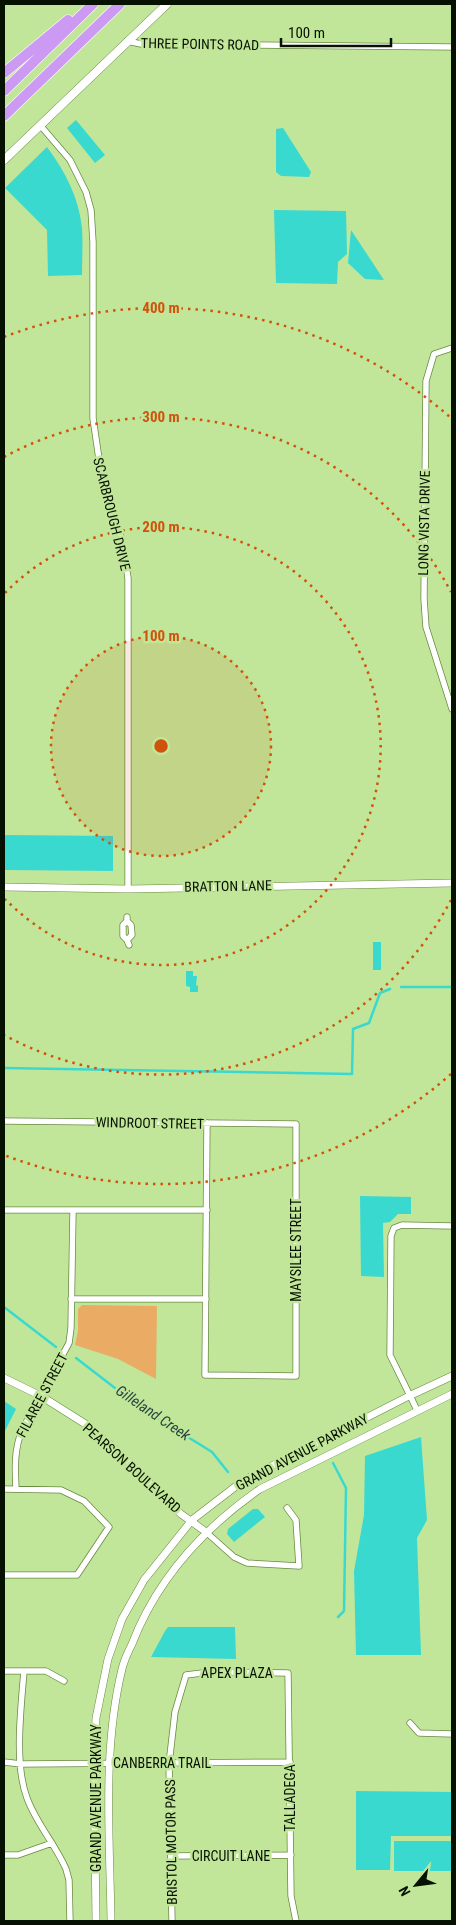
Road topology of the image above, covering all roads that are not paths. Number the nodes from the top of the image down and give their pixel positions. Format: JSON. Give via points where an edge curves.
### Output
{"nodes":[{"id":1,"x":88,"y":4,"type":"edge"},
{"id":2,"x":93,"y":4,"type":"edge"},
{"id":3,"x":120,"y":4,"type":"edge"},
{"id":4,"x":167,"y":4,"type":"edge"},
{"id":5,"x":127,"y":41,"type":"junction"},
{"id":6,"x":452,"y":47,"type":"edge"},
{"id":7,"x":4,"y":73,"type":"edge"},
{"id":8,"x":4,"y":91,"type":"edge"},
{"id":9,"x":4,"y":116,"type":"edge"},
{"id":10,"x":40,"y":125,"type":"junction"},
{"id":11,"x":4,"y":160,"type":"edge"},
{"id":12,"x":452,"y":348,"type":"edge"},
{"id":13,"x":452,"y":709,"type":"edge"},
{"id":14,"x":452,"y":883,"type":"edge"},
{"id":15,"x":4,"y":888,"type":"edge"},
{"id":16,"x":128,"y":889,"type":"junction"},
{"id":17,"x":127,"y":919,"type":"dead end"},
{"id":18,"x":128,"y":942,"type":"dead end"},
{"id":19,"x":4,"y":1121,"type":"edge"},
{"id":20,"x":207,"y":1123,"type":"junction"},
{"id":21,"x":296,"y":1124,"type":"joint"},
{"id":22,"x":4,"y":1210,"type":"edge"},
{"id":23,"x":73,"y":1210,"type":"junction"},
{"id":24,"x":207,"y":1210,"type":"junction"},
{"id":25,"x":452,"y":1226,"type":"edge"},
{"id":26,"x":71,"y":1299,"type":"junction"},
{"id":27,"x":206,"y":1299,"type":"junction"},
{"id":28,"x":452,"y":1376,"type":"edge"},
{"id":29,"x":4,"y":1378,"type":"edge"},
{"id":30,"x":452,"y":1394,"type":"edge"},
{"id":31,"x":40,"y":1396,"type":"junction"},
{"id":32,"x":409,"y":1396,"type":"junction"},
{"id":33,"x":417,"y":1410,"type":"junction"},
{"id":34,"x":4,"y":1489,"type":"edge"},
{"id":35,"x":16,"y":1489,"type":"junction"},
{"id":36,"x":287,"y":1508,"type":"dead end"},
{"id":37,"x":192,"y":1520,"type":"junction"},
{"id":38,"x":206,"y":1532,"type":"junction"},
{"id":39,"x":4,"y":1575,"type":"edge"},
{"id":40,"x":4,"y":1671,"type":"edge"},
{"id":41,"x":24,"y":1671,"type":"junction"},
{"id":42,"x":288,"y":1673,"type":"joint"},
{"id":43,"x":186,"y":1675,"type":"joint"},
{"id":44,"x":64,"y":1681,"type":"dead end"},
{"id":45,"x":410,"y":1723,"type":"dead end"},
{"id":46,"x":452,"y":1734,"type":"edge"},
{"id":47,"x":4,"y":1762,"type":"edge"},
{"id":48,"x":290,"y":1762,"type":"junction"},
{"id":49,"x":94,"y":1763,"type":"junction"},
{"id":50,"x":21,"y":1764,"type":"junction"},
{"id":51,"x":109,"y":1764,"type":"junction"},
{"id":52,"x":170,"y":1764,"type":"junction"},
{"id":53,"x":52,"y":1843,"type":"junction"},
{"id":54,"x":4,"y":1855,"type":"edge"},
{"id":55,"x":291,"y":1855,"type":"junction"},
{"id":56,"x":171,"y":1856,"type":"junction"},
{"id":57,"x":70,"y":1921,"type":"edge"},
{"id":58,"x":96,"y":1921,"type":"edge"},
{"id":59,"x":111,"y":1921,"type":"edge"},
{"id":60,"x":172,"y":1921,"type":"edge"},
{"id":61,"x":296,"y":1921,"type":"edge"}],
"edges":[{"from":1,"to":7,"type":"highway"},
{"from":2,"to":8,"type":"highway"},
{"from":3,"to":9,"type":"highway"},
{"from":4,"to":5,"type":"main road"},
{"from":5,"to":6,"type":"street","name":"THREE POINTS ROAD","via":[[141,44]]},
{"from":5,"to":10,"type":"main road"},
{"from":10,"to":11,"type":"main road"},
{"from":10,"to":16,"type":"street","name":"SCARBROUGH DRIVE","via":[[62,148],[79,176],[86,192],[93,227],[93,418],[100,466],[122,540],[128,578]]},
{"from":12,"to":13,"type":"street","name":"LONG VISTA DRIVE","via":[[434,354],[426,381],[424,555],[426,627]]},
{"from":14,"to":16,"type":"street","name":"BRATTON LANE"},
{"from":15,"to":16,"type":"street","name":"BRATTON LANE"},
{"from":17,"to":18,"type":"street","via":[[123,925],[123,936]]},
{"from":19,"to":20,"type":"street","name":"WINDROOT STREET"},
{"from":20,"to":21,"type":"street","name":"WINDROOT STREET"},
{"from":20,"to":24,"type":"street"},
{"from":21,"to":27,"type":"street","name":"MAYSILEE STREET","via":[[296,1376],[205,1375]]},
{"from":22,"to":23,"type":"street"},
{"from":23,"to":24,"type":"street"},
{"from":23,"to":26,"type":"street","name":"FILAREE STREET"},
{"from":24,"to":27,"type":"street"},
{"from":25,"to":32,"type":"street","via":[[402,1225],[394,1228],[391,1236],[390,1355]]},
{"from":26,"to":27,"type":"street"},
{"from":26,"to":31,"type":"street","name":"FILAREE STREET","via":[[69,1342]]},
{"from":28,"to":32,"type":"street","name":"GRAND AVENUE PARKWAY"},
{"from":29,"to":31,"type":"street","name":"PEARSON BOULEVARD"},
{"from":30,"to":33,"type":"street","name":"GRAND AVENUE PARKWAY"},
{"from":31,"to":35,"type":"street","name":"FILAREE STREET","via":[[17,1443]]},
{"from":31,"to":37,"type":"street","name":"PEARSON BOULEVARD","via":[[87,1425],[181,1514]]},
{"from":32,"to":33,"type":"street"},
{"from":32,"to":37,"type":"street","name":"GRAND AVENUE PARKWAY","via":[[244,1480]]},
{"from":33,"to":38,"type":"street","name":"GRAND AVENUE PARKWAY","via":[[260,1489]]},
{"from":34,"to":35,"type":"street"},
{"from":35,"to":39,"type":"street","via":[[61,1490],[72,1494],[84,1501],[109,1527],[76,1575]]},
{"from":36,"to":38,"type":"street","via":[[296,1520],[299,1566],[247,1563],[234,1557]]},
{"from":37,"to":38,"type":"street","name":"PEARSON BOULEVARD"},
{"from":37,"to":49,"type":"street","name":"GRAND AVENUE PARKWAY","via":[[144,1580],[122,1619],[108,1659],[96,1718]]},
{"from":38,"to":51,"type":"street","name":"GRAND AVENUE PARKWAY","via":[[165,1582],[140,1622],[122,1667]]},
{"from":40,"to":41,"type":"street"},
{"from":41,"to":44,"type":"street","via":[[46,1671]]},
{"from":41,"to":50,"type":"street","via":[[20,1712]]},
{"from":42,"to":43,"type":"street","name":"APEX PLAZA","via":[[210,1672]]},
{"from":42,"to":48,"type":"street","name":"TALLADEGA"},
{"from":43,"to":52,"type":"street","name":"BRISTOL MOTOR PASS","via":[[175,1712]]},
{"from":45,"to":46,"type":"street","via":[[419,1733]]},
{"from":47,"to":50,"type":"street","name":"CANBERRA TRAIL"},
{"from":48,"to":52,"type":"street","name":"CANBERRA TRAIL"},
{"from":48,"to":55,"type":"street","name":"TALLADEGA"},
{"from":49,"to":50,"type":"street","name":"CANBERRA TRAIL"},
{"from":49,"to":51,"type":"street","name":"CANBERRA TRAIL"},
{"from":49,"to":58,"type":"street","name":"GRAND AVENUE PARKWAY"},
{"from":50,"to":53,"type":"street","via":[[26,1796]]},
{"from":51,"to":52,"type":"street","name":"CANBERRA TRAIL"},
{"from":51,"to":59,"type":"street","name":"GRAND AVENUE PARKWAY"},
{"from":52,"to":56,"type":"street","name":"BRISTOL MOTOR PASS"},
{"from":53,"to":54,"type":"street","via":[[18,1855]]},
{"from":53,"to":57,"type":"street","via":[[69,1880]]},
{"from":55,"to":56,"type":"street","name":"CIRCUIT LANE"},
{"from":55,"to":61,"type":"street","name":"TALLADEGA","via":[[291,1896]]},
{"from":56,"to":60,"type":"street","name":"BRISTOL MOTOR PASS"}]}
